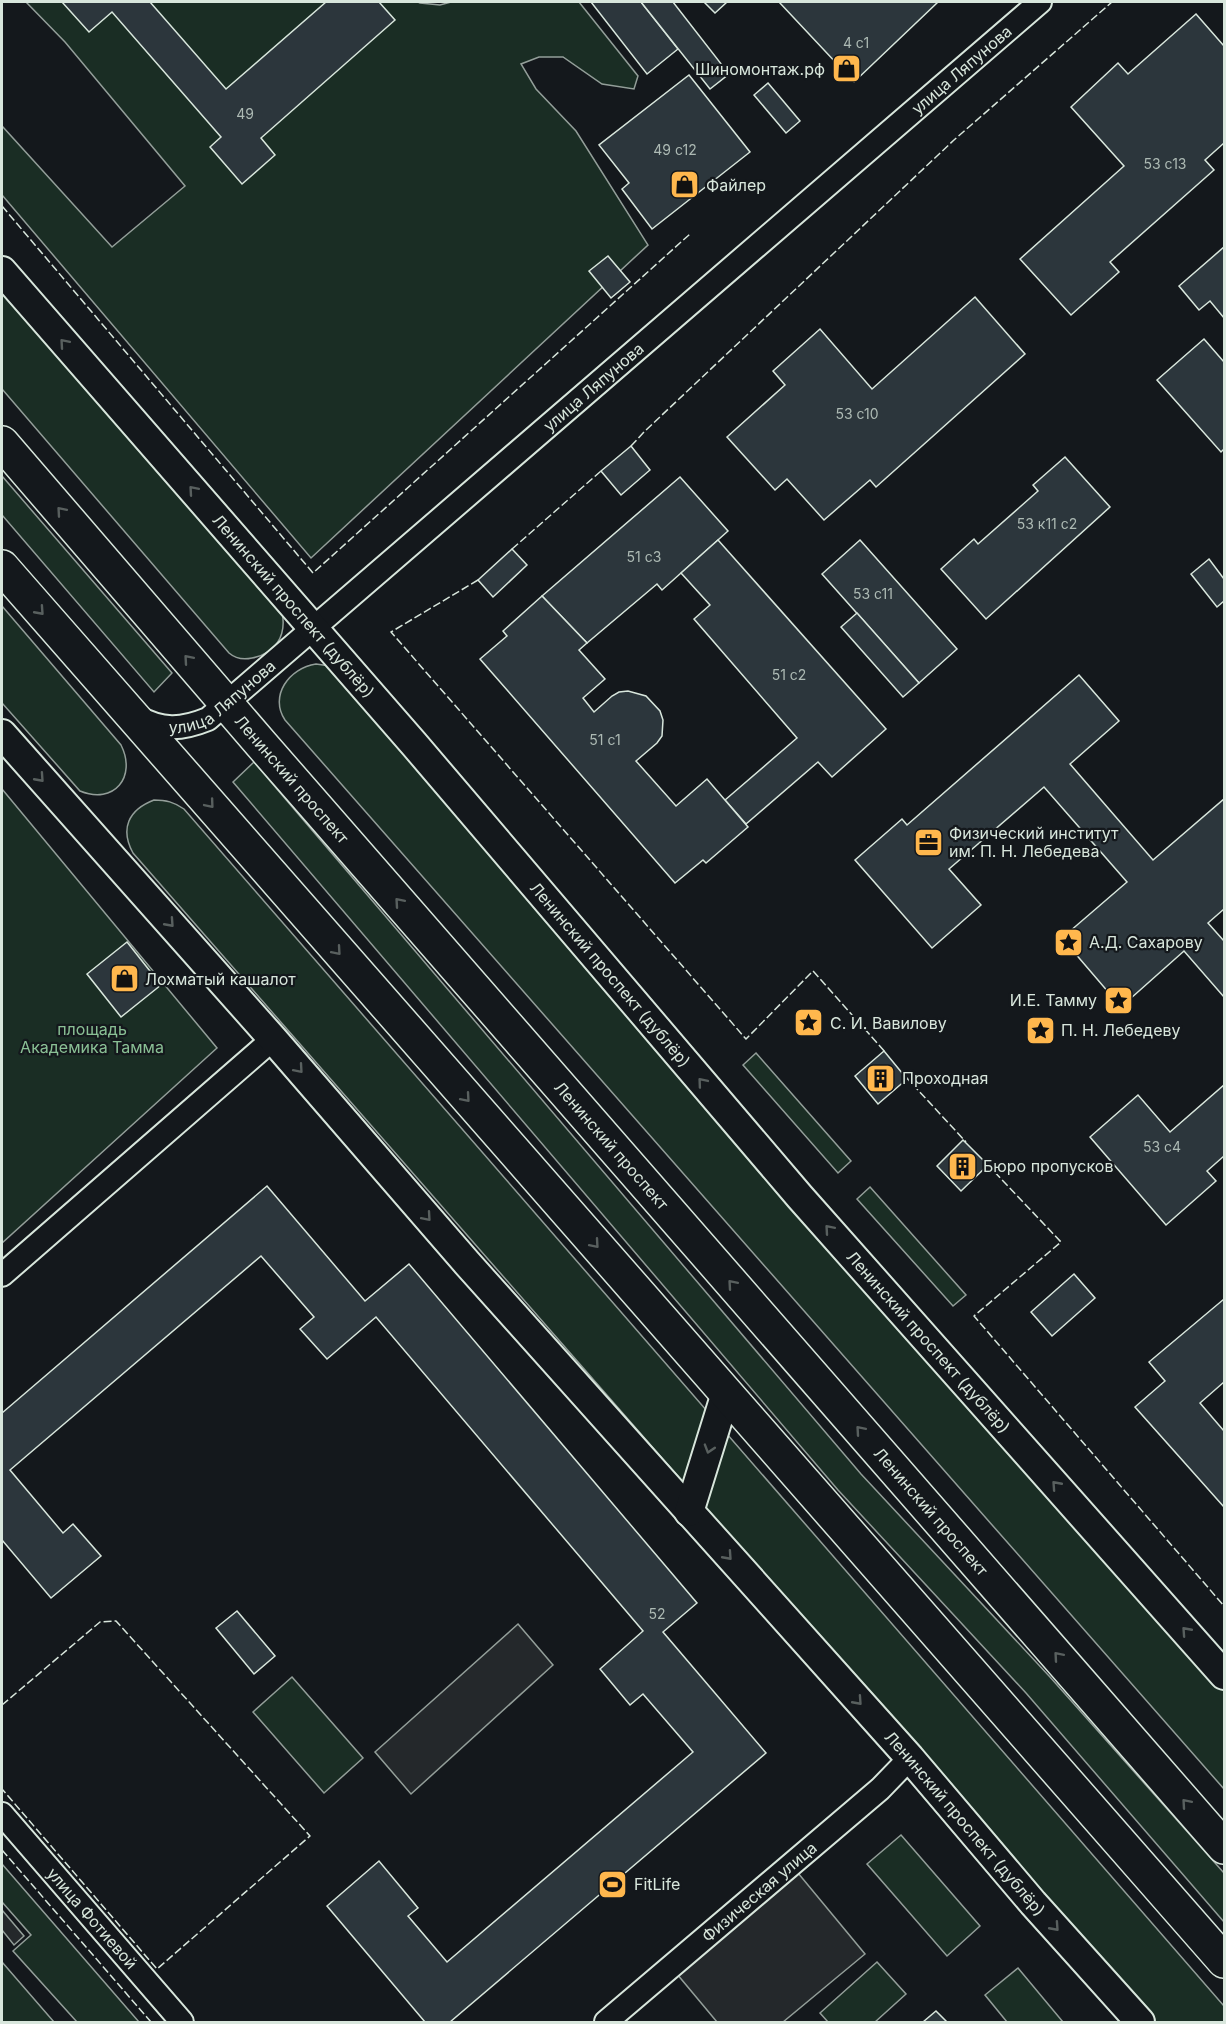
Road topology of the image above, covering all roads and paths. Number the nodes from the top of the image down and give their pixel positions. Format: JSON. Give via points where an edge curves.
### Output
{"nodes":[{"id":1,"x":1040,"y":2,"type":"edge"},
{"id":2,"x":2,"y":271,"type":"edge"},
{"id":3,"x":2,"y":443,"type":"edge"},
{"id":4,"x":2,"y":567,"type":"edge"},
{"id":5,"x":314,"y":629,"type":"junction"},
{"id":6,"x":226,"y":703,"type":"junction"},
{"id":7,"x":131,"y":713,"type":"junction"},
{"id":8,"x":2,"y":734,"type":"edge"},
{"id":9,"x":273,"y":1039,"type":"junction"},
{"id":10,"x":2,"y":1275,"type":"edge"},
{"id":11,"x":726,"y":1393,"type":"junction"},
{"id":12,"x":689,"y":1512,"type":"junction"},
{"id":13,"x":1224,"y":1674,"type":"edge"},
{"id":14,"x":910,"y":1758,"type":"junction"},
{"id":15,"x":2,"y":1814,"type":"edge"},
{"id":16,"x":1224,"y":1847,"type":"edge"},
{"id":17,"x":1224,"y":1960,"type":"edge"},
{"id":18,"x":182,"y":2022,"type":"edge"},
{"id":19,"x":606,"y":2022,"type":"edge"},
{"id":20,"x":1140,"y":2022,"type":"edge"}],
"edges":[{"from":1,"to":5,"type":"street","name":"улица Ляпунова"},
{"from":5,"to":2,"type":"street","name":"Ленинский проспект (дублёр)","one_way":true},
{"from":6,"to":3,"type":"main road","name":"Ленинский проспект","one_way":true},
{"from":4,"to":7,"type":"main road","one_way":true},
{"from":5,"to":6,"type":"street","name":"улица Ляпунова"},
{"from":13,"to":5,"type":"street","name":"Ленинский проспект (дублёр)","one_way":true,"via":[[800,1197]]},
{"from":6,"to":7,"type":"street","name":"улица Ляпунова","via":[[208,719],[191,726],[170,728],[150,724]]},
{"from":16,"to":6,"type":"main road","name":"Ленинский проспект","one_way":true},
{"from":7,"to":11,"type":"main road","one_way":true},
{"from":8,"to":9,"type":"street","name":"Ленинский проспект (дублёр)","one_way":true},
{"from":9,"to":10,"type":"street"},
{"from":9,"to":12,"type":"street","name":"Ленинский проспект (дублёр)","one_way":true},
{"from":11,"to":12,"type":"street","one_way":true},
{"from":11,"to":17,"type":"main road"},
{"from":12,"to":14,"type":"street","name":"Ленинский проспект (дублёр)","one_way":true},
{"from":14,"to":19,"type":"street","name":"Физическая улица","via":[[880,1789]]},
{"from":14,"to":20,"type":"street","name":"Ленинский проспект (дублёр)","one_way":true},
{"from":15,"to":18,"type":"street","name":"улица Фотиевой"}]}
